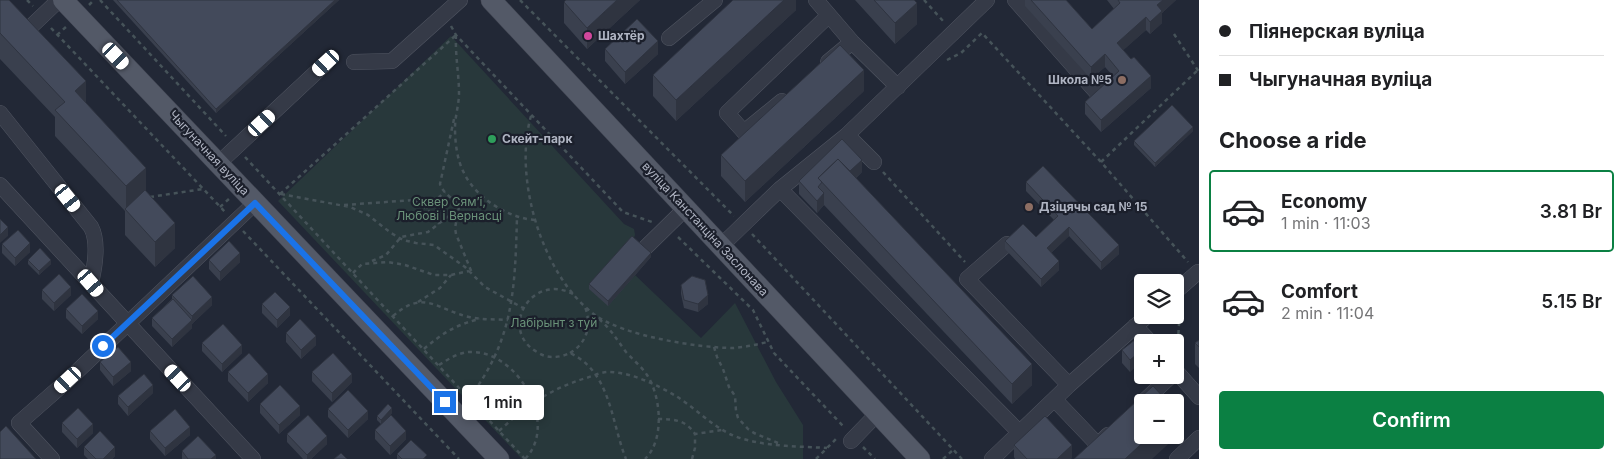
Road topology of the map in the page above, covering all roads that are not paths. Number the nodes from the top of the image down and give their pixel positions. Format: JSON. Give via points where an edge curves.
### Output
{"nodes":[{"id":1,"x":61,"y":0,"type":"edge"},
{"id":2,"x":460,"y":0,"type":"edge"},
{"id":3,"x":490,"y":0,"type":"edge"},
{"id":4,"x":716,"y":0,"type":"edge"},
{"id":5,"x":816,"y":0,"type":"edge"},
{"id":6,"x":987,"y":0,"type":"edge"},
{"id":7,"x":1015,"y":0,"type":"edge"},
{"id":8,"x":828,"y":16,"type":"junction"},
{"id":9,"x":20,"y":36,"type":"edge"},
{"id":10,"x":669,"y":38,"type":"dead end"},
{"id":11,"x":852,"y":42,"type":"junction"},
{"id":12,"x":354,"y":62,"type":"dead end"},
{"id":13,"x":326,"y":63,"type":"dead end"},
{"id":14,"x":816,"y":72,"type":"edge"},
{"id":15,"x":1114,"y":78,"type":"edge"},
{"id":16,"x":898,"y":87,"type":"junction"},
{"id":17,"x":794,"y":90,"type":"edge"},
{"id":18,"x":0,"y":113,"type":"edge"},
{"id":19,"x":847,"y":135,"type":"junction"},
{"id":20,"x":874,"y":162,"type":"road end"},
{"id":21,"x":219,"y":163,"type":"junction"},
{"id":22,"x":0,"y":185,"type":"edge"},
{"id":23,"x":780,"y":190,"type":"junction"},
{"id":24,"x":255,"y":203,"type":"junction"},
{"id":25,"x":686,"y":208,"type":"junction"},
{"id":26,"x":1007,"y":244,"type":"edge"},
{"id":27,"x":721,"y":246,"type":"junction"},
{"id":28,"x":643,"y":250,"type":"edge"},
{"id":29,"x":1198,"y":273,"type":"edge"},
{"id":30,"x":91,"y":283,"type":"junction"},
{"id":31,"x":1184,"y":284,"type":"edge"},
{"id":32,"x":127,"y":324,"type":"junction"},
{"id":33,"x":1137,"y":324,"type":"edge"},
{"id":34,"x":1135,"y":326,"type":"junction"},
{"id":35,"x":1142,"y":334,"type":"edge"},
{"id":36,"x":1184,"y":381,"type":"edge"},
{"id":37,"x":1163,"y":384,"type":"edge"},
{"id":38,"x":1069,"y":386,"type":"junction"},
{"id":39,"x":1152,"y":394,"type":"edge"},
{"id":40,"x":1199,"y":397,"type":"edge"},
{"id":41,"x":1055,"y":400,"type":"junction"},
{"id":42,"x":1134,"y":411,"type":"edge"},
{"id":43,"x":878,"y":414,"type":"junction"},
{"id":44,"x":1130,"y":415,"type":"edge"},
{"id":45,"x":1117,"y":427,"type":"edge"},
{"id":46,"x":1020,"y":433,"type":"junction"},
{"id":47,"x":846,"y":435,"type":"road end"},
{"id":48,"x":1199,"y":438,"type":"edge"},
{"id":49,"x":52,"y":459,"type":"edge"},
{"id":50,"x":254,"y":459,"type":"edge"},
{"id":51,"x":499,"y":459,"type":"edge"},
{"id":52,"x":920,"y":459,"type":"edge"},
{"id":53,"x":992,"y":459,"type":"edge"},
{"id":54,"x":1177,"y":459,"type":"edge"}],
"edges":[{"from":1,"to":9,"type":"street"},
{"from":1,"to":21,"type":"main road","name":"Чыгуначная вуліца"},
{"from":2,"to":12,"type":"street","via":[[392,61]]},
{"from":3,"to":25,"type":"main road","name":"вуліца Канстанціна Заслонава"},
{"from":4,"to":10,"type":"street"},
{"from":5,"to":8,"type":"street"},
{"from":6,"to":16,"type":"street"},
{"from":7,"to":15,"type":"street","via":[[1098,94]]},
{"from":8,"to":11,"type":"street"},
{"from":8,"to":17,"type":"street","via":[[727,113],[744,132]]},
{"from":11,"to":14,"type":"street"},
{"from":11,"to":16,"type":"street"},
{"from":13,"to":21,"type":"street"},
{"from":16,"to":19,"type":"street"},
{"from":18,"to":30,"type":"street","via":[[91,227],[94,233]]},
{"from":19,"to":20,"type":"street"},
{"from":19,"to":23,"type":"street"},
{"from":21,"to":24,"type":"main road","name":"Чыгуначная вуліца"},
{"from":22,"to":30,"type":"street"},
{"from":23,"to":27,"type":"street"},
{"from":23,"to":46,"type":"street"},
{"from":24,"to":32,"type":"street"},
{"from":24,"to":51,"type":"main road","name":"Чыгуначная вуліца"},
{"from":25,"to":27,"type":"main road","name":"вуліца Канстанціна Заслонава"},
{"from":25,"to":28,"type":"street"},
{"from":26,"to":38,"type":"street","via":[[967,279]]},
{"from":27,"to":43,"type":"main road","name":"вуліца Канстанціна Заслонава"},
{"from":29,"to":31,"type":"street"},
{"from":30,"to":32,"type":"street"},
{"from":32,"to":49,"type":"street","via":[[19,423]]},
{"from":32,"to":50,"type":"street"},
{"from":33,"to":34,"type":"street"},
{"from":34,"to":35,"type":"street"},
{"from":34,"to":38,"type":"street"},
{"from":36,"to":40,"type":"street"},
{"from":37,"to":39,"type":"street"},
{"from":38,"to":41,"type":"street"},
{"from":41,"to":45,"type":"street","via":[[1098,445]]},
{"from":41,"to":46,"type":"street"},
{"from":42,"to":44,"type":"street"},
{"from":43,"to":47,"type":"street"},
{"from":43,"to":52,"type":"main road","name":"вуліца Канстанціна Заслонава"},
{"from":46,"to":53,"type":"street"},
{"from":48,"to":54,"type":"street"}]}
